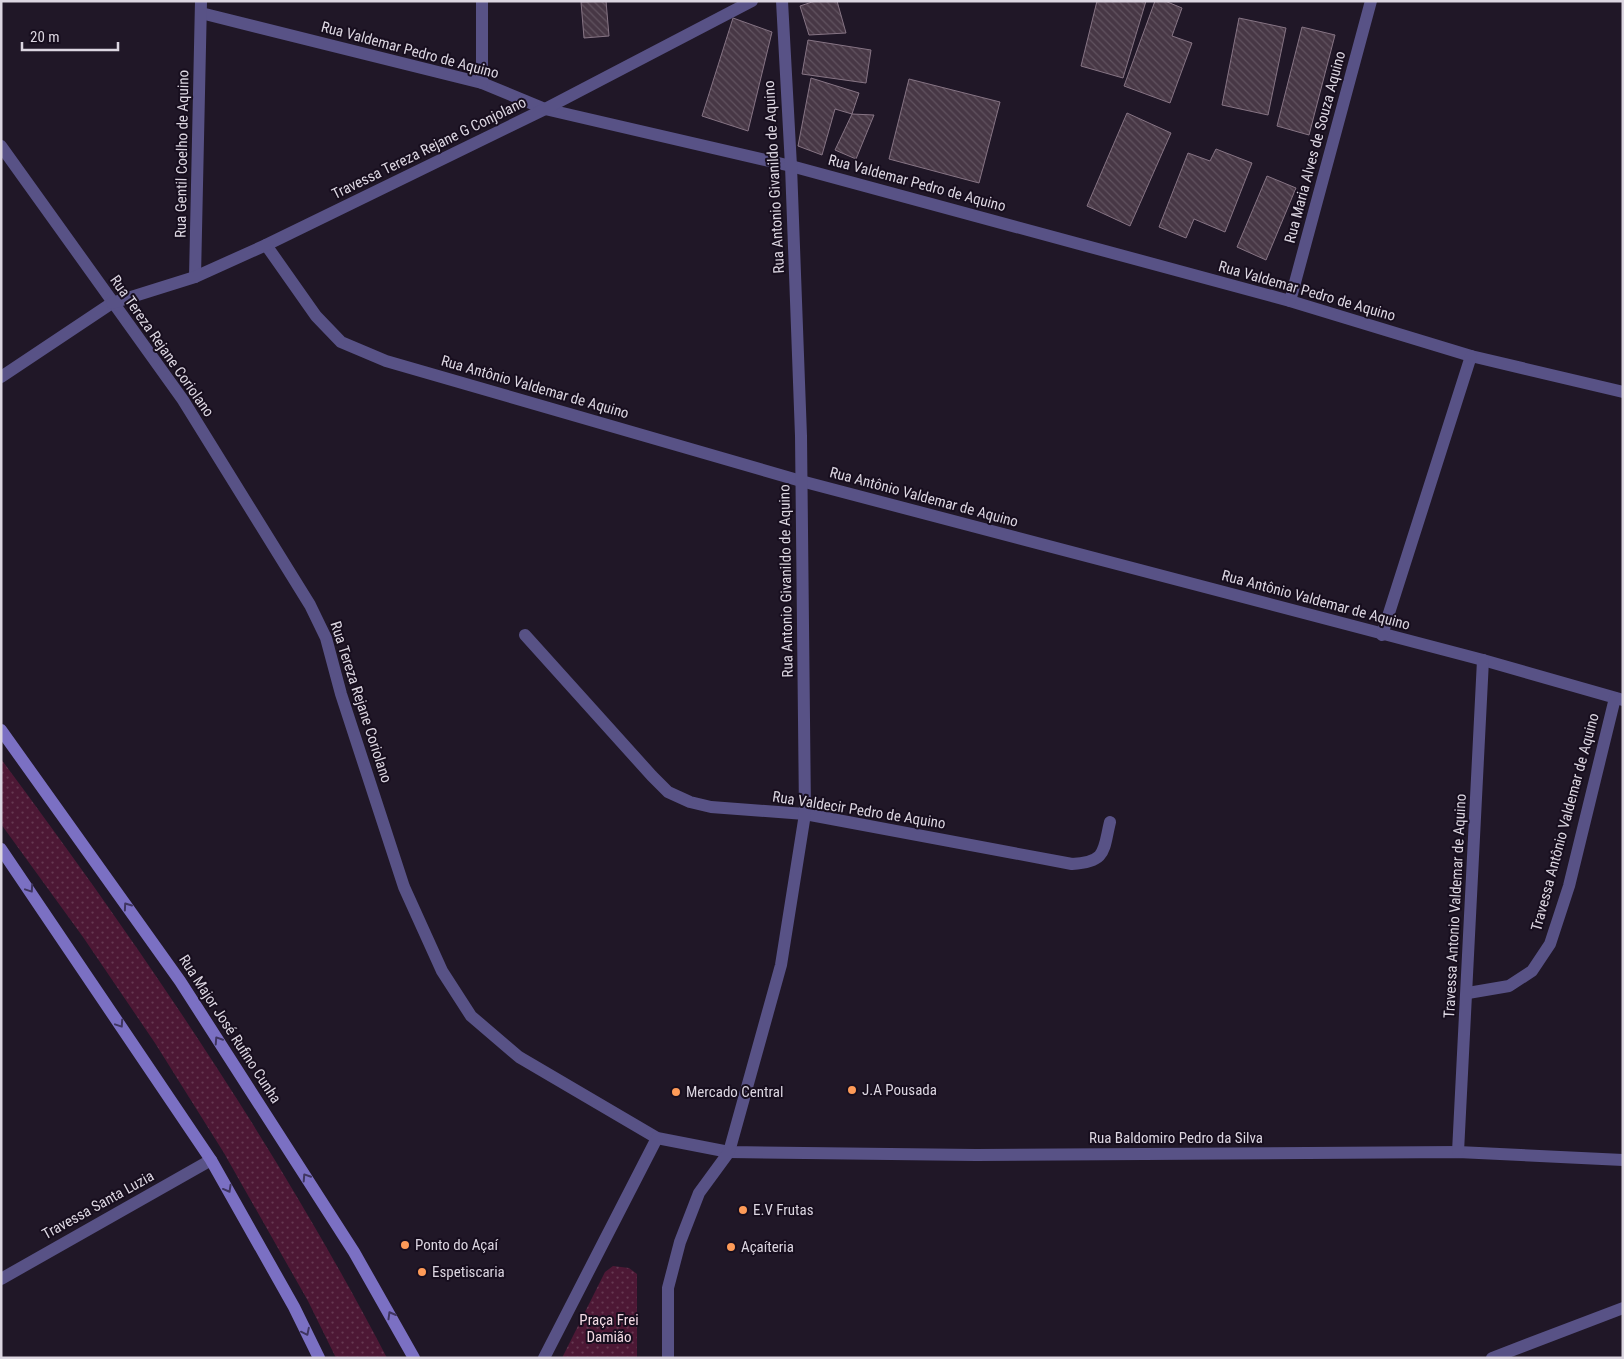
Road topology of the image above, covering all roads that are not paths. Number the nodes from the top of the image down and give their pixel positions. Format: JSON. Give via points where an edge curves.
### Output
{"nodes":[{"id":1,"x":482,"y":1,"type":"edge"},
{"id":2,"x":752,"y":1,"type":"edge"},
{"id":3,"x":782,"y":1,"type":"edge"},
{"id":4,"x":1369,"y":2,"type":"edge"},
{"id":5,"x":201,"y":7,"type":"edge"},
{"id":6,"x":482,"y":83,"type":"junction"},
{"id":7,"x":545,"y":109,"type":"junction"},
{"id":8,"x":1,"y":146,"type":"edge"},
{"id":9,"x":792,"y":166,"type":"junction"},
{"id":10,"x":266,"y":245,"type":"junction"},
{"id":11,"x":195,"y":277,"type":"junction"},
{"id":12,"x":1290,"y":301,"type":"junction"},
{"id":13,"x":112,"y":303,"type":"junction"},
{"id":14,"x":1471,"y":356,"type":"junction"},
{"id":15,"x":1,"y":377,"type":"edge"},
{"id":16,"x":1623,"y":392,"type":"edge"},
{"id":17,"x":801,"y":481,"type":"junction"},
{"id":18,"x":525,"y":635,"type":"dead end"},
{"id":19,"x":1382,"y":635,"type":"junction"},
{"id":20,"x":1483,"y":660,"type":"junction"},
{"id":21,"x":1619,"y":699,"type":"edge"},
{"id":22,"x":1,"y":730,"type":"edge"},
{"id":23,"x":805,"y":814,"type":"junction"},
{"id":24,"x":1110,"y":822,"type":"dead end"},
{"id":25,"x":1,"y":849,"type":"edge"},
{"id":26,"x":1468,"y":993,"type":"junction"},
{"id":27,"x":657,"y":1138,"type":"junction"},
{"id":28,"x":729,"y":1152,"type":"junction"},
{"id":29,"x":1458,"y":1152,"type":"junction"},
{"id":30,"x":211,"y":1160,"type":"junction"},
{"id":31,"x":1623,"y":1160,"type":"edge"},
{"id":32,"x":1,"y":1279,"type":"edge"},
{"id":33,"x":1623,"y":1308,"type":"edge"},
{"id":34,"x":319,"y":1358,"type":"edge"},
{"id":35,"x":414,"y":1358,"type":"edge"},
{"id":36,"x":544,"y":1358,"type":"edge"},
{"id":37,"x":668,"y":1358,"type":"edge"},
{"id":38,"x":1492,"y":1358,"type":"edge"}],
"edges":[{"from":1,"to":6,"type":"street"},
{"from":2,"to":7,"type":"street","name":"Travessa Tereza Rejane G Conjolano"},
{"from":3,"to":9,"type":"street","name":"Rua Antonio Givanildo de Aquino"},
{"from":4,"to":12,"type":"street","name":"Rua Maria Alves de Souza Aquino"},
{"from":5,"to":6,"type":"street","name":"Rua Valdemar Pedro de Aquino"},
{"from":5,"to":11,"type":"street","name":"Rua Gentil Coelho de Aquino"},
{"from":6,"to":7,"type":"street","name":"Rua Valdemar Pedro de Aquino"},
{"from":7,"to":9,"type":"street","name":"Rua Valdemar Pedro de Aquino"},
{"from":7,"to":10,"type":"street","name":"Travessa Tereza Rejane G Conjolano"},
{"from":8,"to":13,"type":"street","name":"Rua Tereza Rejane Coriolano"},
{"from":9,"to":12,"type":"street","name":"Rua Valdemar Pedro de Aquino"},
{"from":9,"to":17,"type":"street","name":"Rua Antonio Givanildo de Aquino"},
{"from":10,"to":11,"type":"street","name":"Travessa Tereza Rejane G Conjolano"},
{"from":10,"to":17,"type":"street","name":"Rua Antônio Valdemar de Aquino","via":[[316,316],[341,342],[386,361]]},
{"from":11,"to":13,"type":"street","name":"Travessa Tereza Rejane G Conjolano"},
{"from":12,"to":14,"type":"street","name":"Rua Valdemar Pedro de Aquino"},
{"from":13,"to":15,"type":"street","name":"Travessa Tereza Rejane G Conjolano"},
{"from":13,"to":27,"type":"street","name":"Rua Tereza Rejane Coriolano","via":[[183,400],[310,605],[326,638],[404,887],[442,971],[471,1016],[520,1057]]},
{"from":14,"to":16,"type":"street","name":"Rua Valdemar Pedro de Aquino"},
{"from":14,"to":19,"type":"street"},
{"from":17,"to":19,"type":"street","name":"Rua Antônio Valdemar de Aquino"},
{"from":17,"to":23,"type":"street","name":"Rua Antonio Givanildo de Aquino"},
{"from":18,"to":23,"type":"street","name":"Rua Valdecir Pedro de Aquino","via":[[668,792],[711,807]]},
{"from":19,"to":20,"type":"street","name":"Rua Antônio Valdemar de Aquino"},
{"from":20,"to":21,"type":"street","name":"Rua Antônio Valdemar de Aquino"},
{"from":20,"to":26,"type":"street","name":"Travessa Antonio Valdemar de Aquino"},
{"from":21,"to":26,"type":"street","name":"Travessa Antônio Valdemar de Aquino","via":[[1569,886],[1550,944],[1532,971],[1509,986]]},
{"from":35,"to":22,"type":"main road","name":"Rua Major José Rufino Cunha","one_way":true,"via":[[354,1252],[186,989]]},
{"from":23,"to":24,"type":"street","name":"Rua Valdecir Pedro de Aquino","via":[[1072,864],[1097,860],[1103,852]]},
{"from":23,"to":28,"type":"street","name":"Rua Antonio Givanildo de Aquino","via":[[781,965]]},
{"from":25,"to":30,"type":"main road","one_way":true},
{"from":26,"to":29,"type":"street","name":"Travessa Antonio Valdemar de Aquino"},
{"from":27,"to":28,"type":"street","name":"Rua Tereza Rejane Coriolano"},
{"from":27,"to":36,"type":"street"},
{"from":28,"to":29,"type":"street","name":"Rua Baldomiro Pedro da Silva","via":[[976,1155]]},
{"from":28,"to":37,"type":"street","via":[[699,1193],[680,1242],[668,1288]]},
{"from":29,"to":31,"type":"street","name":"Rua Baldomiro Pedro da Silva"},
{"from":30,"to":32,"type":"street","name":"Travessa Santa Luzia"},
{"from":30,"to":34,"type":"main road","one_way":true},
{"from":33,"to":38,"type":"street"}]}
